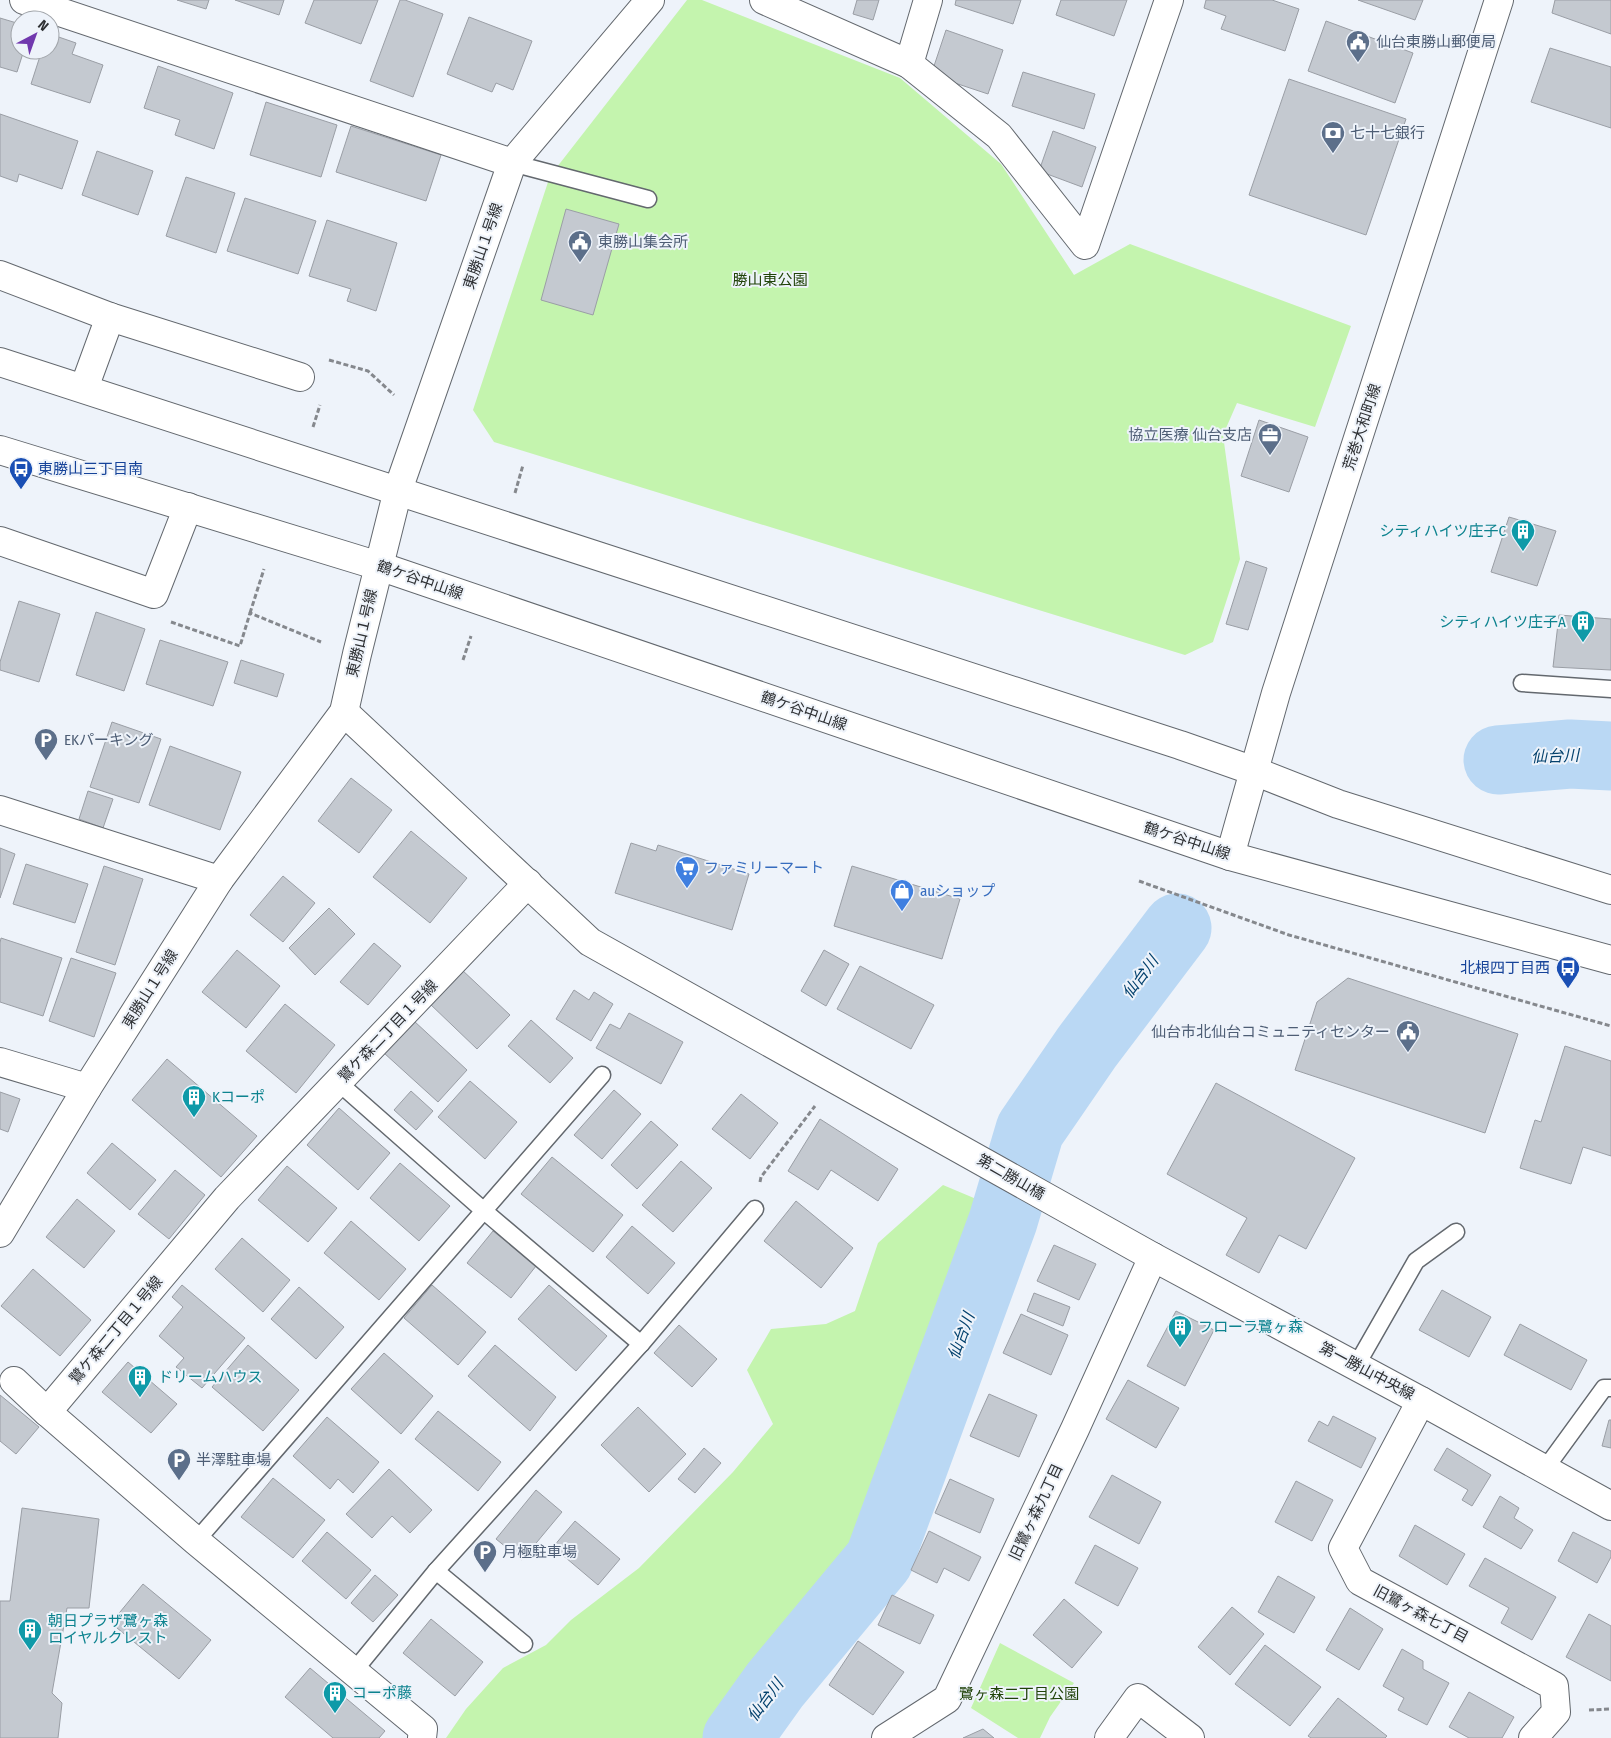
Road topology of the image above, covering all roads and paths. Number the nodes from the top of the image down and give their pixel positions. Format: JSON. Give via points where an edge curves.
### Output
{"nodes":[{"id":1,"x":24,"y":0,"type":"edge"},
{"id":2,"x":650,"y":0,"type":"edge"},
{"id":3,"x":764,"y":0,"type":"edge"},
{"id":4,"x":928,"y":0,"type":"edge"},
{"id":5,"x":1169,"y":0,"type":"edge"},
{"id":6,"x":1499,"y":0,"type":"edge"},
{"id":7,"x":909,"y":64,"type":"junction"},
{"id":8,"x":512,"y":163,"type":"junction"},
{"id":9,"x":648,"y":199,"type":"dead end"},
{"id":10,"x":0,"y":275,"type":"edge"},
{"id":11,"x":110,"y":317,"type":"junction"},
{"id":12,"x":0,"y":362,"type":"edge"},
{"id":13,"x":300,"y":377,"type":"dead end"},
{"id":14,"x":84,"y":388,"type":"junction"},
{"id":15,"x":0,"y":450,"type":"edge"},
{"id":16,"x":523,"y":465,"type":"dead end"},
{"id":17,"x":398,"y":490,"type":"junction"},
{"id":18,"x":515,"y":494,"type":"dead end"},
{"id":19,"x":188,"y":507,"type":"junction"},
{"id":20,"x":0,"y":541,"type":"edge"},
{"id":21,"x":379,"y":566,"type":"junction"},
{"id":22,"x":264,"y":569,"type":"dead end"},
{"id":23,"x":250,"y":613,"type":"dead end"},
{"id":24,"x":471,"y":636,"type":"dead end"},
{"id":25,"x":463,"y":660,"type":"dead end"},
{"id":26,"x":1522,"y":683,"type":"dead end"},
{"id":27,"x":1611,"y":689,"type":"edge"},
{"id":28,"x":344,"y":712,"type":"junction"},
{"id":29,"x":1254,"y":771,"type":"junction"},
{"id":30,"x":0,"y":810,"type":"edge"},
{"id":31,"x":1230,"y":856,"type":"junction"},
{"id":32,"x":218,"y":880,"type":"junction"},
{"id":33,"x":1139,"y":881,"type":"dead end"},
{"id":34,"x":528,"y":883,"type":"junction"},
{"id":35,"x":1611,"y":890,"type":"edge"},
{"id":36,"x":1611,"y":960,"type":"edge"},
{"id":37,"x":1611,"y":1026,"type":"edge"},
{"id":38,"x":0,"y":1062,"type":"edge"},
{"id":39,"x":602,"y":1075,"type":"dead end"},
{"id":40,"x":835,"y":1079,"type":"junction"},
{"id":41,"x":339,"y":1083,"type":"junction"},
{"id":42,"x":87,"y":1088,"type":"junction"},
{"id":43,"x":755,"y":1209,"type":"joint"},
{"id":44,"x":483,"y":1210,"type":"junction"},
{"id":45,"x":1069,"y":1210,"type":"joint"},
{"id":46,"x":1456,"y":1232,"type":"dead end"},
{"id":47,"x":0,"y":1233,"type":"edge"},
{"id":48,"x":1153,"y":1257,"type":"junction"},
{"id":49,"x":641,"y":1344,"type":"junction"},
{"id":50,"x":1356,"y":1366,"type":"junction"},
{"id":51,"x":14,"y":1382,"type":"dead end"},
{"id":52,"x":1611,"y":1388,"type":"edge"},
{"id":53,"x":1421,"y":1401,"type":"junction"},
{"id":54,"x":47,"y":1412,"type":"junction"},
{"id":55,"x":1545,"y":1469,"type":"junction"},
{"id":56,"x":1611,"y":1506,"type":"edge"},
{"id":57,"x":196,"y":1540,"type":"junction"},
{"id":58,"x":436,"y":1571,"type":"junction"},
{"id":59,"x":524,"y":1644,"type":"dead end"},
{"id":60,"x":354,"y":1671,"type":"junction"},
{"id":61,"x":422,"y":1738,"type":"edge"},
{"id":62,"x":886,"y":1738,"type":"edge"},
{"id":63,"x":1109,"y":1738,"type":"edge"},
{"id":64,"x":1190,"y":1738,"type":"edge"},
{"id":65,"x":1533,"y":1738,"type":"edge"}],
"edges":[{"from":1,"to":8,"type":"street"},
{"from":2,"to":8,"type":"street","name":"東勝山１号線"},
{"from":3,"to":7,"type":"street"},
{"from":4,"to":7,"type":"street"},
{"from":5,"to":7,"type":"street","via":[[1085,245],[1000,136]]},
{"from":6,"to":29,"type":"street","name":"荒巻大和町線","via":[[1279,684]]},
{"from":8,"to":9,"type":"lane"},
{"from":8,"to":17,"type":"street","name":"東勝山１号線"},
{"from":10,"to":11,"type":"street"},
{"from":11,"to":13,"type":"street"},
{"from":11,"to":14,"type":"street"},
{"from":12,"to":14,"type":"street"},
{"from":14,"to":17,"type":"street"},
{"from":15,"to":19,"type":"street","name":"鶴ケ谷中山線"},
{"from":16,"to":18,"type":"path"},
{"from":17,"to":21,"type":"street","name":"東勝山１号線"},
{"from":17,"to":29,"type":"street"},
{"from":19,"to":20,"type":"street","via":[[154,594]]},
{"from":19,"to":21,"type":"street","name":"鶴ケ谷中山線"},
{"from":21,"to":28,"type":"street","name":"東勝山１号線"},
{"from":21,"to":31,"type":"street","name":"鶴ケ谷中山線"},
{"from":22,"to":23,"type":"path"},
{"from":24,"to":25,"type":"path"},
{"from":26,"to":27,"type":"lane"},
{"from":28,"to":32,"type":"street","name":"東勝山１号線"},
{"from":28,"to":34,"type":"street","name":"第二勝山橋"},
{"from":29,"to":31,"type":"street","name":"荒巻大和町線"},
{"from":29,"to":35,"type":"street","via":[[1338,804]]},
{"from":30,"to":32,"type":"street"},
{"from":31,"to":36,"type":"street","name":"鶴ケ谷中山線"},
{"from":32,"to":42,"type":"street","name":"東勝山１号線"},
{"from":33,"to":37,"type":"path","via":[[1289,935]]},
{"from":34,"to":40,"type":"street","name":"第二勝山橋","via":[[590,942]]},
{"from":34,"to":41,"type":"street","name":"鷺ケ森二丁目１号線"},
{"from":38,"to":42,"type":"street"},
{"from":39,"to":44,"type":"lane"},
{"from":40,"to":43,"type":"path","via":[[761,1177]]},
{"from":40,"to":45,"type":"street","name":"第二勝山橋"},
{"from":41,"to":44,"type":"lane"},
{"from":41,"to":54,"type":"street","name":"鷺ケ森二丁目１号線","via":[[227,1198]]},
{"from":42,"to":47,"type":"street","name":"東勝山１号線"},
{"from":43,"to":49,"type":"lane"},
{"from":44,"to":49,"type":"lane"},
{"from":44,"to":57,"type":"lane"},
{"from":45,"to":48,"type":"street","name":"第一勝山中央線"},
{"from":46,"to":50,"type":"lane","via":[[1416,1261]]},
{"from":48,"to":50,"type":"street","name":"第一勝山中央線"},
{"from":48,"to":62,"type":"street","name":"旧鷺ヶ森九丁目","via":[[948,1699]]},
{"from":49,"to":58,"type":"lane"},
{"from":50,"to":53,"type":"street","name":"第一勝山中央線"},
{"from":51,"to":54,"type":"street"},
{"from":52,"to":55,"type":"lane","via":[[1604,1388]]},
{"from":53,"to":55,"type":"street","name":"第一勝山中央線"},
{"from":53,"to":65,"type":"street","name":"旧鷺ヶ森七丁目","via":[[1343,1548],[1360,1581],[1554,1686],[1556,1712]]},
{"from":54,"to":57,"type":"street"},
{"from":55,"to":56,"type":"street","name":"第一勝山中央線"},
{"from":57,"to":60,"type":"street"},
{"from":58,"to":59,"type":"lane"},
{"from":58,"to":60,"type":"lane"},
{"from":60,"to":61,"type":"street","via":[[423,1729]]},
{"from":63,"to":64,"type":"street","via":[[1138,1698]]}]}
